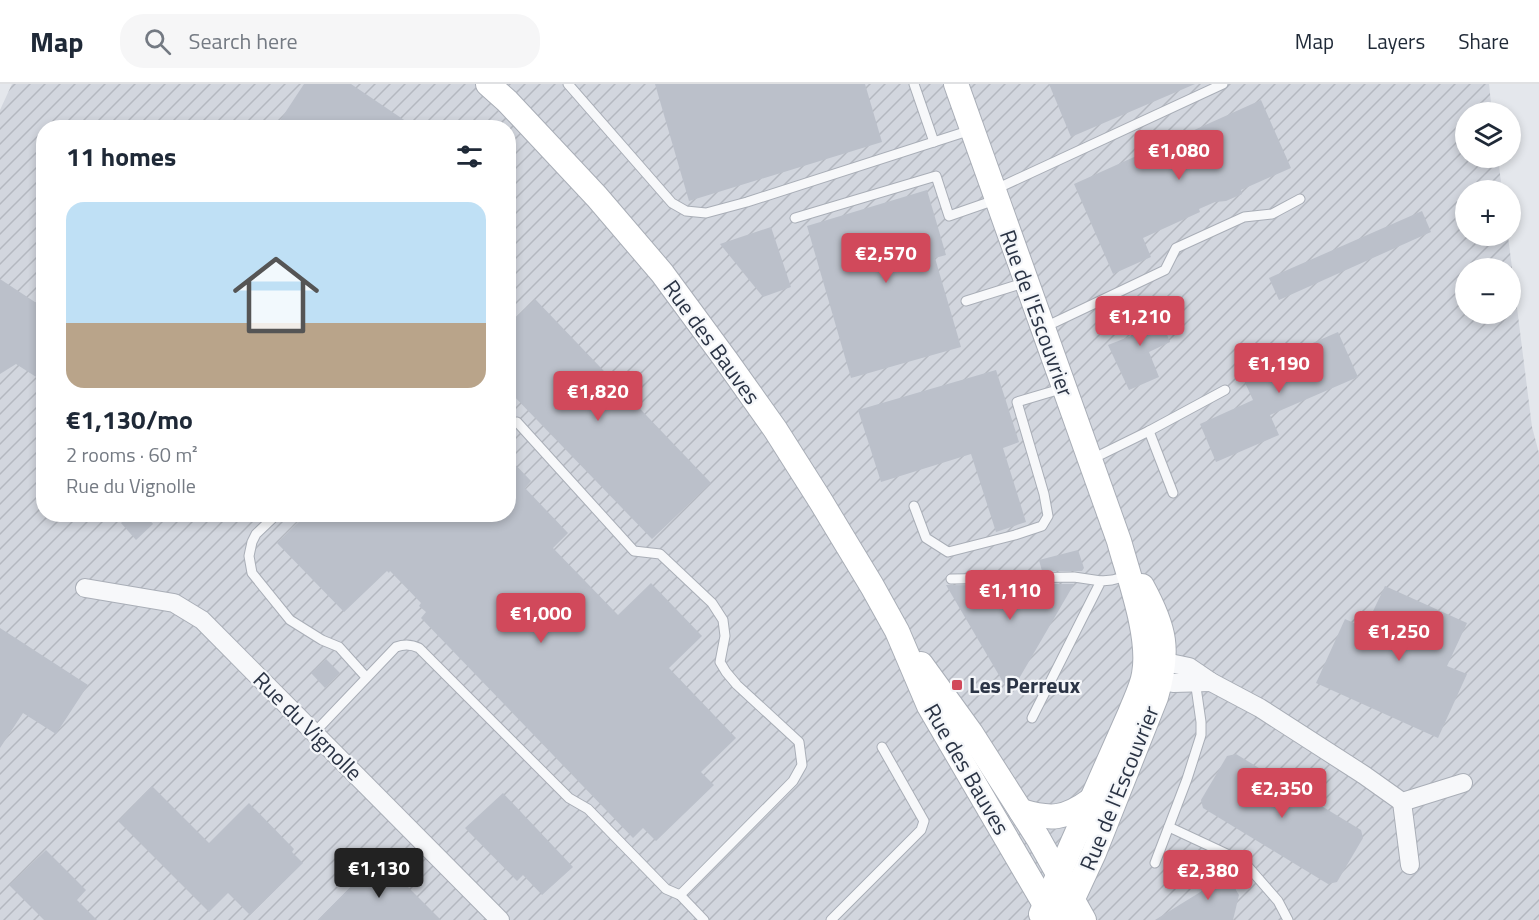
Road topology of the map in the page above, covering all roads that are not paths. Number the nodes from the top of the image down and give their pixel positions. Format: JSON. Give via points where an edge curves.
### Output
{"nodes":[{"id":1,"x":488,"y":84,"type":"edge"},
{"id":2,"x":568,"y":84,"type":"edge"},
{"id":3,"x":914,"y":84,"type":"edge"},
{"id":4,"x":956,"y":84,"type":"edge"},
{"id":5,"x":1223,"y":84,"type":"edge"},
{"id":6,"x":972,"y":129,"type":"junction"},
{"id":7,"x":934,"y":142,"type":"junction"},
{"id":8,"x":996,"y":195,"type":"junction"},
{"id":9,"x":1300,"y":199,"type":"dead end"},
{"id":10,"x":795,"y":218,"type":"dead end"},
{"id":11,"x":1027,"y":282,"type":"junction"},
{"id":12,"x":966,"y":301,"type":"dead end"},
{"id":13,"x":1042,"y":328,"type":"junction"},
{"id":14,"x":1064,"y":388,"type":"junction"},
{"id":15,"x":1224,"y":390,"type":"dead end"},
{"id":16,"x":518,"y":422,"type":"dead end"},
{"id":17,"x":1149,"y":431,"type":"junction"},
{"id":18,"x":1089,"y":460,"type":"junction"},
{"id":19,"x":1173,"y":493,"type":"dead end"},
{"id":20,"x":914,"y":506,"type":"dead end"},
{"id":21,"x":269,"y":522,"type":"edge"},
{"id":22,"x":1132,"y":575,"type":"junction"},
{"id":23,"x":951,"y":579,"type":"dead end"},
{"id":24,"x":1101,"y":581,"type":"junction"},
{"id":25,"x":85,"y":588,"type":"dead end"},
{"id":26,"x":897,"y":631,"type":"junction"},
{"id":27,"x":1153,"y":670,"type":"junction"},
{"id":28,"x":366,"y":677,"type":"junction"},
{"id":29,"x":1200,"y":678,"type":"junction"},
{"id":30,"x":1032,"y":718,"type":"dead end"},
{"id":31,"x":314,"y":733,"type":"junction"},
{"id":32,"x":882,"y":747,"type":"dead end"},
{"id":33,"x":1463,"y":783,"type":"dead end"},
{"id":34,"x":1091,"y":800,"type":"junction"},
{"id":35,"x":1402,"y":802,"type":"junction"},
{"id":36,"x":1021,"y":811,"type":"junction"},
{"id":37,"x":1169,"y":827,"type":"junction"},
{"id":38,"x":1155,"y":863,"type":"dead end"},
{"id":39,"x":1410,"y":865,"type":"dead end"},
{"id":40,"x":680,"y":895,"type":"junction"},
{"id":41,"x":1060,"y":907,"type":"edge"},
{"id":42,"x":500,"y":920,"type":"edge"},
{"id":43,"x":705,"y":920,"type":"edge"},
{"id":44,"x":831,"y":920,"type":"edge"},
{"id":45,"x":1288,"y":920,"type":"edge"}],
"edges":[{"from":1,"to":26,"type":"street","name":"Rue des Bauves","via":[[597,197],[662,273],[775,429]]},
{"from":2,"to":7,"type":"lane","via":[[672,203],[686,210],[706,213],[747,202]]},
{"from":3,"to":7,"type":"lane"},
{"from":4,"to":6,"type":"street","name":"Rue de l'Escouvrier"},
{"from":5,"to":8,"type":"lane"},
{"from":6,"to":7,"type":"lane"},
{"from":6,"to":8,"type":"street","name":"Rue de l'Escouvrier"},
{"from":8,"to":10,"type":"lane","via":[[948,216],[936,176]]},
{"from":8,"to":11,"type":"street","name":"Rue de l'Escouvrier"},
{"from":9,"to":13,"type":"lane","via":[[1272,214],[1244,217],[1176,248],[1165,270]]},
{"from":11,"to":12,"type":"lane"},
{"from":11,"to":13,"type":"street","name":"Rue de l'Escouvrier"},
{"from":13,"to":14,"type":"street","name":"Rue de l'Escouvrier"},
{"from":14,"to":18,"type":"street","name":"Rue de l'Escouvrier"},
{"from":14,"to":20,"type":"lane","via":[[1017,402],[1044,494],[1048,516],[1042,526],[948,552],[926,538]]},
{"from":15,"to":17,"type":"lane"},
{"from":16,"to":40,"type":"lane","via":[[634,551],[660,554],[712,603],[723,620],[725,636],[720,662],[726,672],[799,742],[802,765],[794,781]]},
{"from":17,"to":18,"type":"lane"},
{"from":17,"to":19,"type":"lane"},
{"from":18,"to":22,"type":"street","name":"Rue de l'Escouvrier"},
{"from":21,"to":28,"type":"lane","via":[[252,542],[252,573],[290,620],[339,647]]},
{"from":22,"to":24,"type":"lane"},
{"from":22,"to":27,"type":"street","name":"Rue de l'Escouvrier"},
{"from":23,"to":24,"type":"lane","via":[[1074,577]]},
{"from":24,"to":30,"type":"lane"},
{"from":25,"to":31,"type":"street","name":"Rue du Vignolle","via":[[174,603],[202,620]]},
{"from":26,"to":36,"type":"street","name":"Rue des Bauves"},
{"from":26,"to":41,"type":"street","name":"Rue des Bauves","via":[[929,706]]},
{"from":27,"to":29,"type":"street","via":[[1173,683]]},
{"from":27,"to":34,"type":"street","name":"Rue de l'Escouvrier"},
{"from":27,"to":41,"type":"street","name":"Rue de l'Escouvrier","via":[[1140,738],[1094,853]]},
{"from":28,"to":31,"type":"lane"},
{"from":28,"to":40,"type":"lane","via":[[396,647],[419,648],[569,798],[588,809],[666,890]]},
{"from":29,"to":35,"type":"street","via":[[1260,708]]},
{"from":29,"to":37,"type":"lane","via":[[1201,735]]},
{"from":31,"to":42,"type":"street","name":"Rue du Vignolle"},
{"from":32,"to":44,"type":"lane","via":[[924,821],[921,830]]},
{"from":33,"to":35,"type":"street"},
{"from":34,"to":36,"type":"street","via":[[1056,817]]},
{"from":34,"to":41,"type":"street","name":"Rue de l'Escouvrier"},
{"from":35,"to":39,"type":"street"},
{"from":36,"to":41,"type":"street","name":"Rue des Bauves","via":[[1038,838]]},
{"from":37,"to":38,"type":"lane"},
{"from":37,"to":45,"type":"lane","via":[[1244,862],[1278,901]]},
{"from":40,"to":43,"type":"lane"}]}
